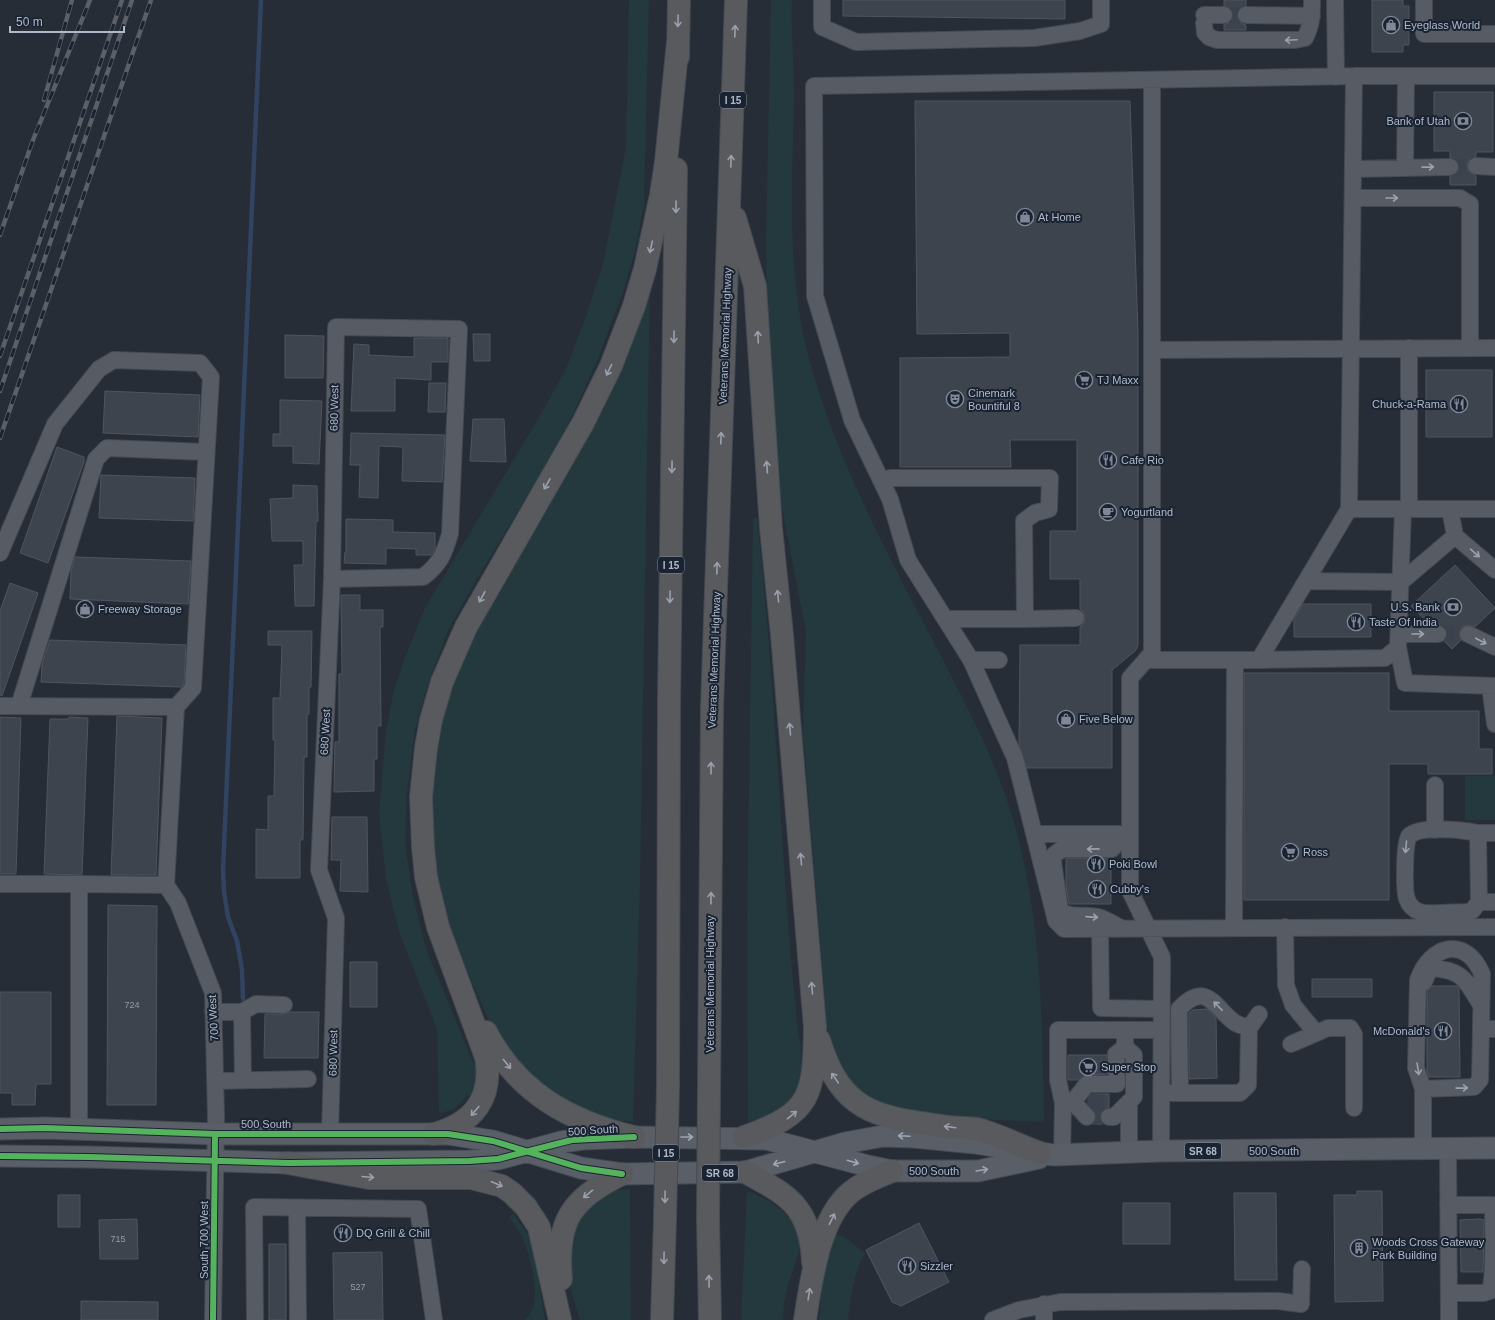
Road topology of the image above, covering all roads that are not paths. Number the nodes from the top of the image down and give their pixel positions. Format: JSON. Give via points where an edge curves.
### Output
{"nodes":[{"id":1,"x":679,"y":0,"type":"edge"},
{"id":2,"x":736,"y":0,"type":"edge"},
{"id":3,"x":822,"y":0,"type":"edge"},
{"id":4,"x":1101,"y":0,"type":"edge"},
{"id":5,"x":1335,"y":0,"type":"edge"},
{"id":6,"x":1424,"y":0,"type":"edge"},
{"id":7,"x":1312,"y":8,"type":"edge"},
{"id":8,"x":1224,"y":15,"type":"tunnel mouth"},
{"id":9,"x":1246,"y":15,"type":"tunnel mouth"},
{"id":10,"x":1495,"y":34,"type":"edge"},
{"id":11,"x":678,"y":42,"type":"junction"},
{"id":12,"x":1354,"y":76,"type":"junction"},
{"id":13,"x":1406,"y":76,"type":"junction"},
{"id":14,"x":1495,"y":76,"type":"edge"},
{"id":15,"x":1336,"y":77,"type":"junction"},
{"id":16,"x":1152,"y":80,"type":"junction"},
{"id":17,"x":1476,"y":166,"type":"tunnel mouth"},
{"id":18,"x":1495,"y":166,"type":"edge"},
{"id":19,"x":1450,"y":167,"type":"tunnel mouth"},
{"id":20,"x":1405,"y":168,"type":"junction"},
{"id":21,"x":1353,"y":169,"type":"junction"},
{"id":22,"x":1353,"y":198,"type":"junction"},
{"id":23,"x":730,"y":200,"type":"junction"},
{"id":24,"x":1351,"y":348,"type":"junction"},
{"id":25,"x":1409,"y":348,"type":"junction"},
{"id":26,"x":1470,"y":348,"type":"junction"},
{"id":27,"x":1495,"y":348,"type":"edge"},
{"id":28,"x":1152,"y":350,"type":"junction"},
{"id":29,"x":206,"y":452,"type":"junction"},
{"id":30,"x":890,"y":478,"type":"dead end"},
{"id":31,"x":1350,"y":509,"type":"junction"},
{"id":32,"x":1406,"y":509,"type":"junction"},
{"id":33,"x":1450,"y":509,"type":"junction"},
{"id":34,"x":1495,"y":509,"type":"edge"},
{"id":35,"x":1455,"y":536,"type":"junction"},
{"id":36,"x":0,"y":553,"type":"edge"},
{"id":37,"x":1495,"y":570,"type":"edge"},
{"id":38,"x":332,"y":579,"type":"junction"},
{"id":39,"x":1306,"y":581,"type":"junction"},
{"id":40,"x":1400,"y":582,"type":"junction"},
{"id":41,"x":1076,"y":618,"type":"dead end"},
{"id":42,"x":945,"y":619,"type":"junction"},
{"id":43,"x":1025,"y":619,"type":"junction"},
{"id":44,"x":1438,"y":634,"type":"tunnel mouth"},
{"id":45,"x":1468,"y":634,"type":"tunnel mouth"},
{"id":46,"x":1398,"y":640,"type":"junction"},
{"id":47,"x":1495,"y":647,"type":"edge"},
{"id":48,"x":971,"y":660,"type":"junction"},
{"id":49,"x":999,"y":660,"type":"dead end"},
{"id":50,"x":1146,"y":660,"type":"junction"},
{"id":51,"x":1259,"y":660,"type":"junction"},
{"id":52,"x":1235,"y":661,"type":"junction"},
{"id":53,"x":1492,"y":686,"type":"edge"},
{"id":54,"x":0,"y":706,"type":"edge"},
{"id":55,"x":19,"y":706,"type":"junction"},
{"id":56,"x":176,"y":707,"type":"junction"},
{"id":57,"x":1495,"y":724,"type":"edge"},
{"id":58,"x":1434,"y":785,"type":"dead end"},
{"id":59,"x":1435,"y":830,"type":"junction"},
{"id":60,"x":1478,"y":832,"type":"junction"},
{"id":61,"x":1495,"y":833,"type":"edge"},
{"id":62,"x":1034,"y":834,"type":"junction"},
{"id":63,"x":1128,"y":834,"type":"junction"},
{"id":64,"x":0,"y":884,"type":"edge"},
{"id":65,"x":79,"y":884,"type":"junction"},
{"id":66,"x":166,"y":885,"type":"junction"},
{"id":67,"x":1479,"y":902,"type":"junction"},
{"id":68,"x":1495,"y":902,"type":"edge"},
{"id":69,"x":1234,"y":927,"type":"junction"},
{"id":70,"x":1285,"y":927,"type":"junction"},
{"id":71,"x":1495,"y":927,"type":"edge"},
{"id":72,"x":1121,"y":928,"type":"junction"},
{"id":73,"x":1147,"y":928,"type":"junction"},
{"id":74,"x":1100,"y":929,"type":"junction"},
{"id":75,"x":459,"y":982,"type":"junction"},
{"id":76,"x":284,"y":1004,"type":"dead end"},
{"id":77,"x":1481,"y":1005,"type":"junction"},
{"id":78,"x":1161,"y":1009,"type":"junction"},
{"id":79,"x":213,"y":1012,"type":"junction"},
{"id":80,"x":242,"y":1012,"type":"junction"},
{"id":81,"x":1259,"y":1014,"type":"dead end"},
{"id":82,"x":815,"y":1027,"type":"junction"},
{"id":83,"x":1249,"y":1028,"type":"junction"},
{"id":84,"x":1488,"y":1029,"type":"edge"},
{"id":85,"x":1125,"y":1030,"type":"junction"},
{"id":86,"x":1161,"y":1030,"type":"junction"},
{"id":87,"x":1316,"y":1033,"type":"junction"},
{"id":88,"x":1417,"y":1041,"type":"junction"},
{"id":89,"x":1291,"y":1044,"type":"dead end"},
{"id":90,"x":1125,"y":1047,"type":"junction"},
{"id":91,"x":308,"y":1079,"type":"dead end"},
{"id":92,"x":243,"y":1080,"type":"junction"},
{"id":93,"x":216,"y":1081,"type":"junction"},
{"id":94,"x":1423,"y":1089,"type":"junction"},
{"id":95,"x":1161,"y":1092,"type":"junction"},
{"id":96,"x":1180,"y":1092,"type":"junction"},
{"id":97,"x":1129,"y":1102,"type":"junction"},
{"id":98,"x":1078,"y":1106,"type":"junction"},
{"id":99,"x":1354,"y":1108,"type":"dead end"},
{"id":100,"x":1109,"y":1110,"type":"tunnel mouth"},
{"id":101,"x":0,"y":1129,"type":"edge"},
{"id":102,"x":79,"y":1129,"type":"junction"},
{"id":103,"x":216,"y":1134,"type":"junction"},
{"id":104,"x":330,"y":1134,"type":"junction"},
{"id":105,"x":434,"y":1134,"type":"junction"},
{"id":106,"x":634,"y":1137,"type":"junction"},
{"id":107,"x":744,"y":1137,"type":"junction"},
{"id":108,"x":1495,"y":1148,"type":"edge"},
{"id":109,"x":1423,"y":1149,"type":"junction"},
{"id":110,"x":1448,"y":1149,"type":"junction"},
{"id":111,"x":1161,"y":1151,"type":"junction"},
{"id":112,"x":531,"y":1152,"type":"junction"},
{"id":113,"x":816,"y":1152,"type":"junction"},
{"id":114,"x":1129,"y":1152,"type":"junction"},
{"id":115,"x":1052,"y":1155,"type":"junction"},
{"id":116,"x":0,"y":1156,"type":"edge"},
{"id":117,"x":214,"y":1161,"type":"junction"},
{"id":118,"x":288,"y":1163,"type":"junction"},
{"id":119,"x":892,"y":1171,"type":"junction"},
{"id":120,"x":745,"y":1172,"type":"junction"},
{"id":121,"x":622,"y":1174,"type":"junction"},
{"id":122,"x":1448,"y":1205,"type":"junction"},
{"id":123,"x":297,"y":1208,"type":"junction"},
{"id":124,"x":1494,"y":1226,"type":"edge"},
{"id":125,"x":813,"y":1269,"type":"junction"},
{"id":126,"x":1302,"y":1269,"type":"dead end"},
{"id":127,"x":1449,"y":1293,"type":"junction"},
{"id":128,"x":1044,"y":1304,"type":"junction"},
{"id":129,"x":213,"y":1320,"type":"edge"},
{"id":130,"x":255,"y":1320,"type":"edge"},
{"id":131,"x":298,"y":1320,"type":"edge"},
{"id":132,"x":434,"y":1320,"type":"edge"},
{"id":133,"x":560,"y":1320,"type":"edge"},
{"id":134,"x":564,"y":1320,"type":"edge"},
{"id":135,"x":662,"y":1320,"type":"edge"},
{"id":136,"x":710,"y":1320,"type":"edge"},
{"id":137,"x":805,"y":1320,"type":"edge"},
{"id":138,"x":993,"y":1320,"type":"edge"},
{"id":139,"x":1044,"y":1320,"type":"edge"},
{"id":140,"x":1449,"y":1320,"type":"edge"}],
"edges":[{"from":1,"to":11,"type":"highway","number":"I 15","one_way":true},
{"from":23,"to":2,"type":"highway","name":"Veterans Memorial Highway","number":"I 15","one_way":true},
{"from":3,"to":4,"type":"street","via":[[822,27],[856,42],[1034,38],[1080,31],[1101,24]]},
{"from":5,"to":15,"type":"street"},
{"from":6,"to":10,"type":"street","via":[[1424,34]]},
{"from":7,"to":8,"type":"street","one_way":true,"via":[[1312,24],[1305,38],[1295,40],[1217,40],[1209,37],[1205,33],[1204,19]]},
{"from":7,"to":9,"type":"street"},
{"from":11,"to":75,"type":"highway","one_way":true,"via":[[661,195],[634,306],[612,366],[583,423],[466,627],[442,682],[431,720],[423,776],[423,848],[426,876],[438,927]]},
{"from":11,"to":135,"type":"highway","number":"I 15","one_way":true,"bridge":true,"via":[[669,703],[668,1088]]},
{"from":12,"to":13,"type":"street"},
{"from":12,"to":15,"type":"street"},
{"from":12,"to":21,"type":"street"},
{"from":13,"to":14,"type":"street"},
{"from":13,"to":20,"type":"street"},
{"from":15,"to":16,"type":"street"},
{"from":16,"to":28,"type":"street"},
{"from":16,"to":42,"type":"street","via":[[814,86],[815,296],[852,420],[890,499],[908,560]]},
{"from":17,"to":18,"type":"street"},
{"from":20,"to":19,"type":"street","one_way":true},
{"from":20,"to":21,"type":"street"},
{"from":21,"to":22,"type":"street"},
{"from":22,"to":24,"type":"street"},
{"from":22,"to":26,"type":"street","one_way":true,"via":[[1460,198],[1470,204]]},
{"from":82,"to":23,"type":"highway","one_way":true,"via":[[771,528],[755,286]]},
{"from":136,"to":23,"type":"highway","name":"Veterans Memorial Highway","number":"I 15","one_way":true,"bridge":true,"via":[[708,1218],[712,708]]},
{"from":24,"to":25,"type":"street"},
{"from":24,"to":28,"type":"street"},
{"from":24,"to":31,"type":"street"},
{"from":25,"to":26,"type":"street"},
{"from":25,"to":32,"type":"street"},
{"from":26,"to":27,"type":"street"},
{"from":28,"to":50,"type":"street","via":[[1152,653]]},
{"from":29,"to":36,"type":"street","via":[[211,376],[200,363],[114,360],[99,369],[55,424]]},
{"from":29,"to":55,"type":"street","via":[[107,448],[96,459]]},
{"from":29,"to":56,"type":"street","via":[[193,688]]},
{"from":30,"to":43,"type":"street","via":[[1050,478],[1049,509],[1034,513],[1024,521]]},
{"from":31,"to":32,"type":"street"},
{"from":31,"to":39,"type":"street"},
{"from":32,"to":33,"type":"street"},
{"from":32,"to":40,"type":"street"},
{"from":33,"to":34,"type":"street"},
{"from":33,"to":35,"type":"street"},
{"from":35,"to":37,"type":"street","one_way":true},
{"from":35,"to":40,"type":"street"},
{"from":38,"to":38,"type":"street","name":"680 West","via":[[423,577],[435,568],[444,554],[450,534],[459,329],[336,327]]},
{"from":38,"to":104,"type":"street","name":"680 West","via":[[319,870],[336,918]]},
{"from":39,"to":40,"type":"street"},
{"from":39,"to":51,"type":"street"},
{"from":40,"to":46,"type":"street"},
{"from":41,"to":43,"type":"street"},
{"from":42,"to":43,"type":"street"},
{"from":42,"to":48,"type":"street"},
{"from":46,"to":44,"type":"street","one_way":true},
{"from":45,"to":47,"type":"street","one_way":true},
{"from":46,"to":51,"type":"street","via":[[1385,658]]},
{"from":46,"to":53,"type":"street","via":[[1405,683]]},
{"from":48,"to":49,"type":"street"},
{"from":48,"to":62,"type":"street","via":[[1015,758]]},
{"from":50,"to":52,"type":"street"},
{"from":50,"to":63,"type":"street","via":[[1130,678]]},
{"from":51,"to":52,"type":"street"},
{"from":52,"to":69,"type":"street"},
{"from":53,"to":57,"type":"street"},
{"from":54,"to":55,"type":"street"},
{"from":55,"to":56,"type":"street"},
{"from":56,"to":66,"type":"street"},
{"from":58,"to":59,"type":"street"},
{"from":59,"to":60,"type":"street"},
{"from":59,"to":67,"type":"street","one_way":true,"via":[[1418,830],[1409,836],[1406,842],[1406,899],[1412,908],[1420,912],[1472,911]]},
{"from":60,"to":61,"type":"street"},
{"from":60,"to":67,"type":"street"},
{"from":62,"to":63,"type":"street"},
{"from":62,"to":74,"type":"street","via":[[1056,921],[1064,929]]},
{"from":63,"to":72,"type":"street","one_way":true,"via":[[1112,849],[1062,849],[1054,855],[1053,862],[1060,910],[1071,915],[1098,916]]},
{"from":63,"to":73,"type":"street","via":[[1130,891]]},
{"from":64,"to":65,"type":"street"},
{"from":65,"to":66,"type":"street"},
{"from":65,"to":102,"type":"street"},
{"from":66,"to":79,"type":"street","name":"700 West","via":[[178,903],[205,970],[213,993]]},
{"from":67,"to":68,"type":"street"},
{"from":69,"to":70,"type":"street"},
{"from":69,"to":73,"type":"street"},
{"from":70,"to":71,"type":"street"},
{"from":70,"to":87,"type":"street","via":[[1286,985],[1293,1005]]},
{"from":72,"to":73,"type":"street"},
{"from":72,"to":74,"type":"street"},
{"from":73,"to":78,"type":"street","via":[[1162,957]]},
{"from":74,"to":78,"type":"street","via":[[1100,1008]]},
{"from":75,"to":105,"type":"highway","one_way":true,"via":[[486,1057],[487,1085],[482,1100],[472,1114],[456,1127]]},
{"from":75,"to":106,"type":"highway","one_way":true,"via":[[499,1054],[528,1088],[576,1118],[606,1130]]},
{"from":76,"to":80,"type":"street","via":[[256,1004]]},
{"from":77,"to":84,"type":"street"},
{"from":77,"to":88,"type":"street","via":[[1467,982],[1459,975],[1448,969],[1430,968],[1424,981],[1423,1019]]},
{"from":77,"to":88,"type":"street","via":[[1482,974],[1472,957],[1454,949],[1443,950],[1433,955],[1422,968],[1418,980]]},
{"from":78,"to":86,"type":"street"},
{"from":79,"to":80,"type":"street"},
{"from":79,"to":93,"type":"street","name":"700 West"},
{"from":80,"to":92,"type":"street"},
{"from":81,"to":83,"type":"street"},
{"from":107,"to":82,"type":"highway","one_way":true,"via":[[789,1118],[803,1103],[811,1083],[815,1058]]},
{"from":115,"to":82,"type":"highway","one_way":true,"via":[[978,1130],[891,1118],[870,1111],[848,1094],[831,1073]]},
{"from":83,"to":96,"type":"street","via":[[1248,1086],[1240,1093]]},
{"from":83,"to":96,"type":"street","one_way":true,"via":[[1235,1024],[1208,997],[1199,997],[1183,1005],[1179,1009]]},
{"from":94,"to":84,"type":"street","one_way":true,"via":[[1474,1088],[1480,1080]]},
{"from":85,"to":86,"type":"street"},
{"from":85,"to":90,"type":"street"},
{"from":85,"to":98,"type":"street","via":[[1058,1030],[1058,1080]]},
{"from":86,"to":95,"type":"street"},
{"from":87,"to":89,"type":"street"},
{"from":87,"to":99,"type":"street","via":[[1328,1028],[1350,1028],[1354,1034]]},
{"from":88,"to":94,"type":"street","one_way":true,"via":[[1416,1068]]},
{"from":90,"to":97,"type":"street","via":[[1134,1055],[1134,1097]]},
{"from":90,"to":98,"type":"street","via":[[1116,1054],[1117,1084],[1087,1084]]},
{"from":91,"to":92,"type":"street"},
{"from":92,"to":93,"type":"street"},
{"from":93,"to":103,"type":"street","name":"700 West"},
{"from":94,"to":109,"type":"street"},
{"from":95,"to":96,"type":"street"},
{"from":95,"to":111,"type":"street"},
{"from":97,"to":100,"type":"street"},
{"from":97,"to":114,"type":"street"},
{"from":98,"to":115,"type":"street"},
{"from":101,"to":102,"type":"main road","name":"500 South","number":"SR 68"},
{"from":102,"to":103,"type":"main road","name":"500 South","number":"SR 68"},
{"from":103,"to":104,"type":"main road","name":"500 South","number":"SR 68"},
{"from":103,"to":117,"type":"street","name":"700 West"},
{"from":104,"to":105,"type":"main road","name":"500 South","number":"SR 68"},
{"from":105,"to":112,"type":"main road","name":"500 South","number":"SR 68","via":[[478,1138]]},
{"from":106,"to":107,"type":"main road","name":"500 South","number":"SR 68","one_way":true},
{"from":106,"to":112,"type":"main road","name":"500 South","number":"SR 68","via":[[572,1140]]},
{"from":107,"to":113,"type":"main road","name":"500 South","number":"SR 68","via":[[766,1139]]},
{"from":108,"to":110,"type":"main road","name":"500 South","number":"SR 68"},
{"from":109,"to":110,"type":"main road","name":"500 South","number":"SR 68"},
{"from":109,"to":111,"type":"main road","name":"500 South","number":"SR 68"},
{"from":110,"to":122,"type":"street"},
{"from":111,"to":114,"type":"main road","name":"500 South","number":"SR 68"},
{"from":112,"to":118,"type":"main road","name":"500 South","number":"SR 68","via":[[484,1161]]},
{"from":112,"to":121,"type":"main road","name":"500 South","number":"SR 68","via":[[581,1168]]},
{"from":115,"to":113,"type":"main road","name":"500 South","number":"SR 68","one_way":true,"via":[[975,1143],[895,1136],[858,1139]]},
{"from":113,"to":119,"type":"main road","name":"500 South","number":"SR 68","one_way":true},
{"from":113,"to":120,"type":"main road","name":"500 South","number":"SR 68","one_way":true},
{"from":114,"to":115,"type":"main road","name":"500 South","number":"SR 68"},
{"from":119,"to":115,"type":"main road","name":"500 South","number":"SR 68","one_way":true,"via":[[978,1171]]},
{"from":116,"to":117,"type":"main road","name":"500 South","number":"SR 68"},
{"from":117,"to":118,"type":"main road","name":"500 South","number":"SR 68"},
{"from":117,"to":129,"type":"street","name":"South 700 West"},
{"from":118,"to":133,"type":"highway","one_way":true,"via":[[369,1178],[465,1177],[502,1186],[526,1207],[538,1227]]},
{"from":125,"to":119,"type":"highway","one_way":true,"via":[[827,1229],[845,1197],[859,1186]]},
{"from":120,"to":121,"type":"main road","name":"500 South","number":"SR 68"},
{"from":120,"to":125,"type":"highway","via":[[783,1195],[802,1213],[810,1234]]},
{"from":121,"to":134,"type":"highway","one_way":true,"via":[[588,1194],[568,1216],[560,1252]]},
{"from":122,"to":124,"type":"street","via":[[1493,1205]]},
{"from":122,"to":127,"type":"street"},
{"from":123,"to":130,"type":"street","via":[[254,1207]]},
{"from":123,"to":131,"type":"street"},
{"from":123,"to":132,"type":"street","via":[[418,1209]]},
{"from":124,"to":127,"type":"street","via":[[1494,1282],[1490,1291]]},
{"from":137,"to":125,"type":"highway","one_way":true},
{"from":126,"to":128,"type":"street","via":[[1301,1304],[1278,1301]]},
{"from":127,"to":140,"type":"street"},
{"from":128,"to":138,"type":"street"},
{"from":128,"to":139,"type":"street"}]}
